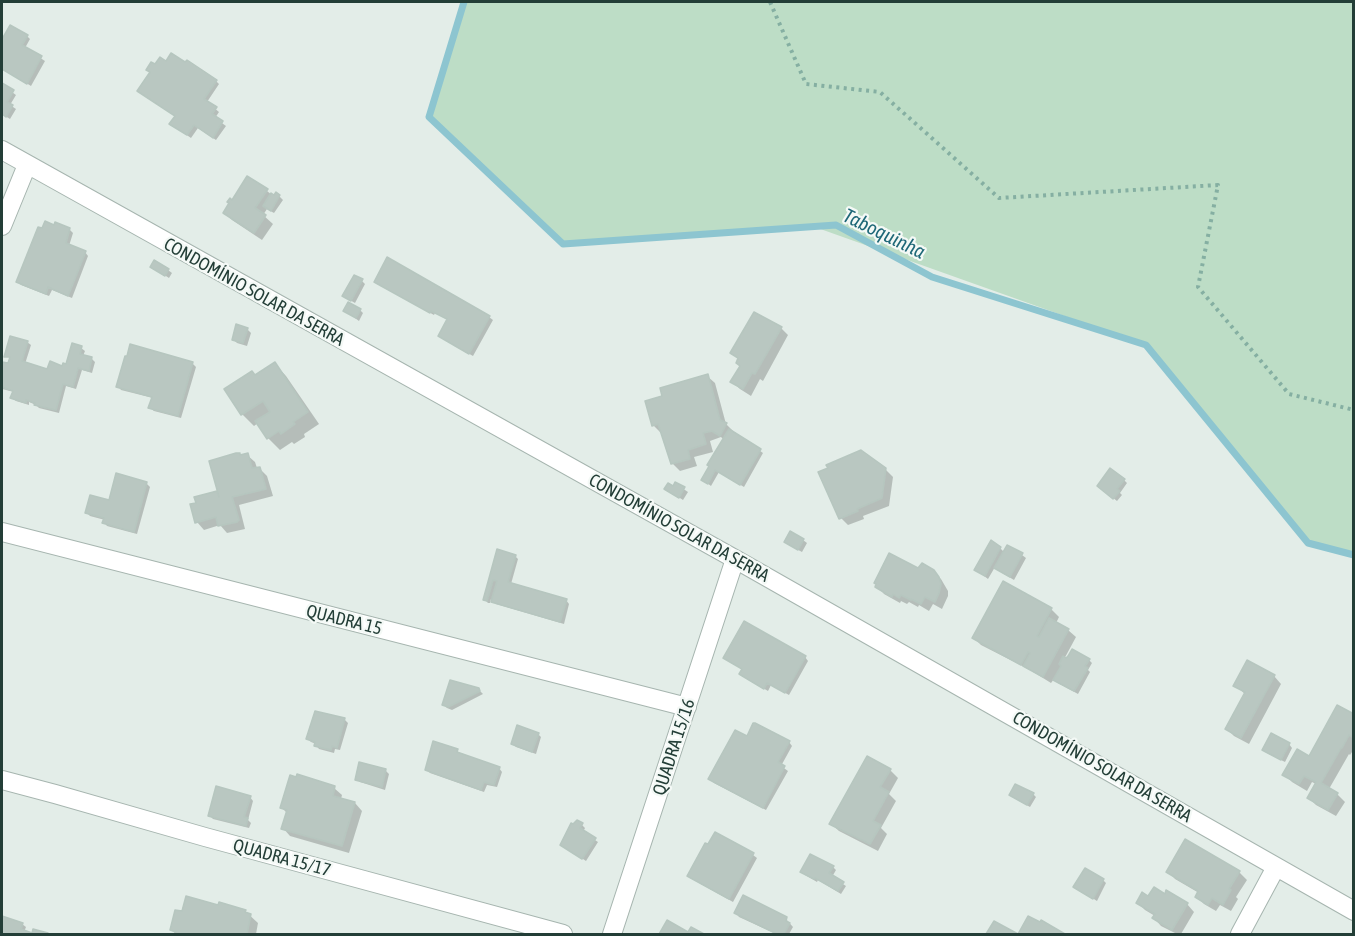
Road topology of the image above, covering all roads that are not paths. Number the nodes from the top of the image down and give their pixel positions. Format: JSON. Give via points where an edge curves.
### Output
{"nodes":[{"id":1,"x":2,"y":150,"type":"edge"},
{"id":2,"x":27,"y":165,"type":"junction"},
{"id":3,"x":2,"y":226,"type":"edge"},
{"id":4,"x":2,"y":532,"type":"edge"},
{"id":5,"x":735,"y":559,"type":"junction"},
{"id":6,"x":687,"y":707,"type":"junction"},
{"id":7,"x":2,"y":780,"type":"edge"},
{"id":8,"x":1276,"y":867,"type":"junction"},
{"id":9,"x":1353,"y":911,"type":"edge"},
{"id":10,"x":563,"y":934,"type":"edge"},
{"id":11,"x":612,"y":934,"type":"edge"},
{"id":12,"x":1240,"y":934,"type":"edge"}],
"edges":[{"from":1,"to":2,"type":"street","name":"CONDOMÍNIO SOLAR DA SERRA"},
{"from":2,"to":3,"type":"street"},
{"from":2,"to":5,"type":"street","name":"CONDOMÍNIO SOLAR DA SERRA"},
{"from":4,"to":6,"type":"street","name":"QUADRA 15"},
{"from":5,"to":6,"type":"street","name":"QUADRA 15/16"},
{"from":5,"to":8,"type":"street","name":"CONDOMÍNIO SOLAR DA SERRA"},
{"from":6,"to":11,"type":"street","name":"QUADRA 15/16"},
{"from":7,"to":10,"type":"street","name":"QUADRA 15/17"},
{"from":8,"to":9,"type":"street","name":"CONDOMÍNIO SOLAR DA SERRA"},
{"from":8,"to":12,"type":"street"}]}
